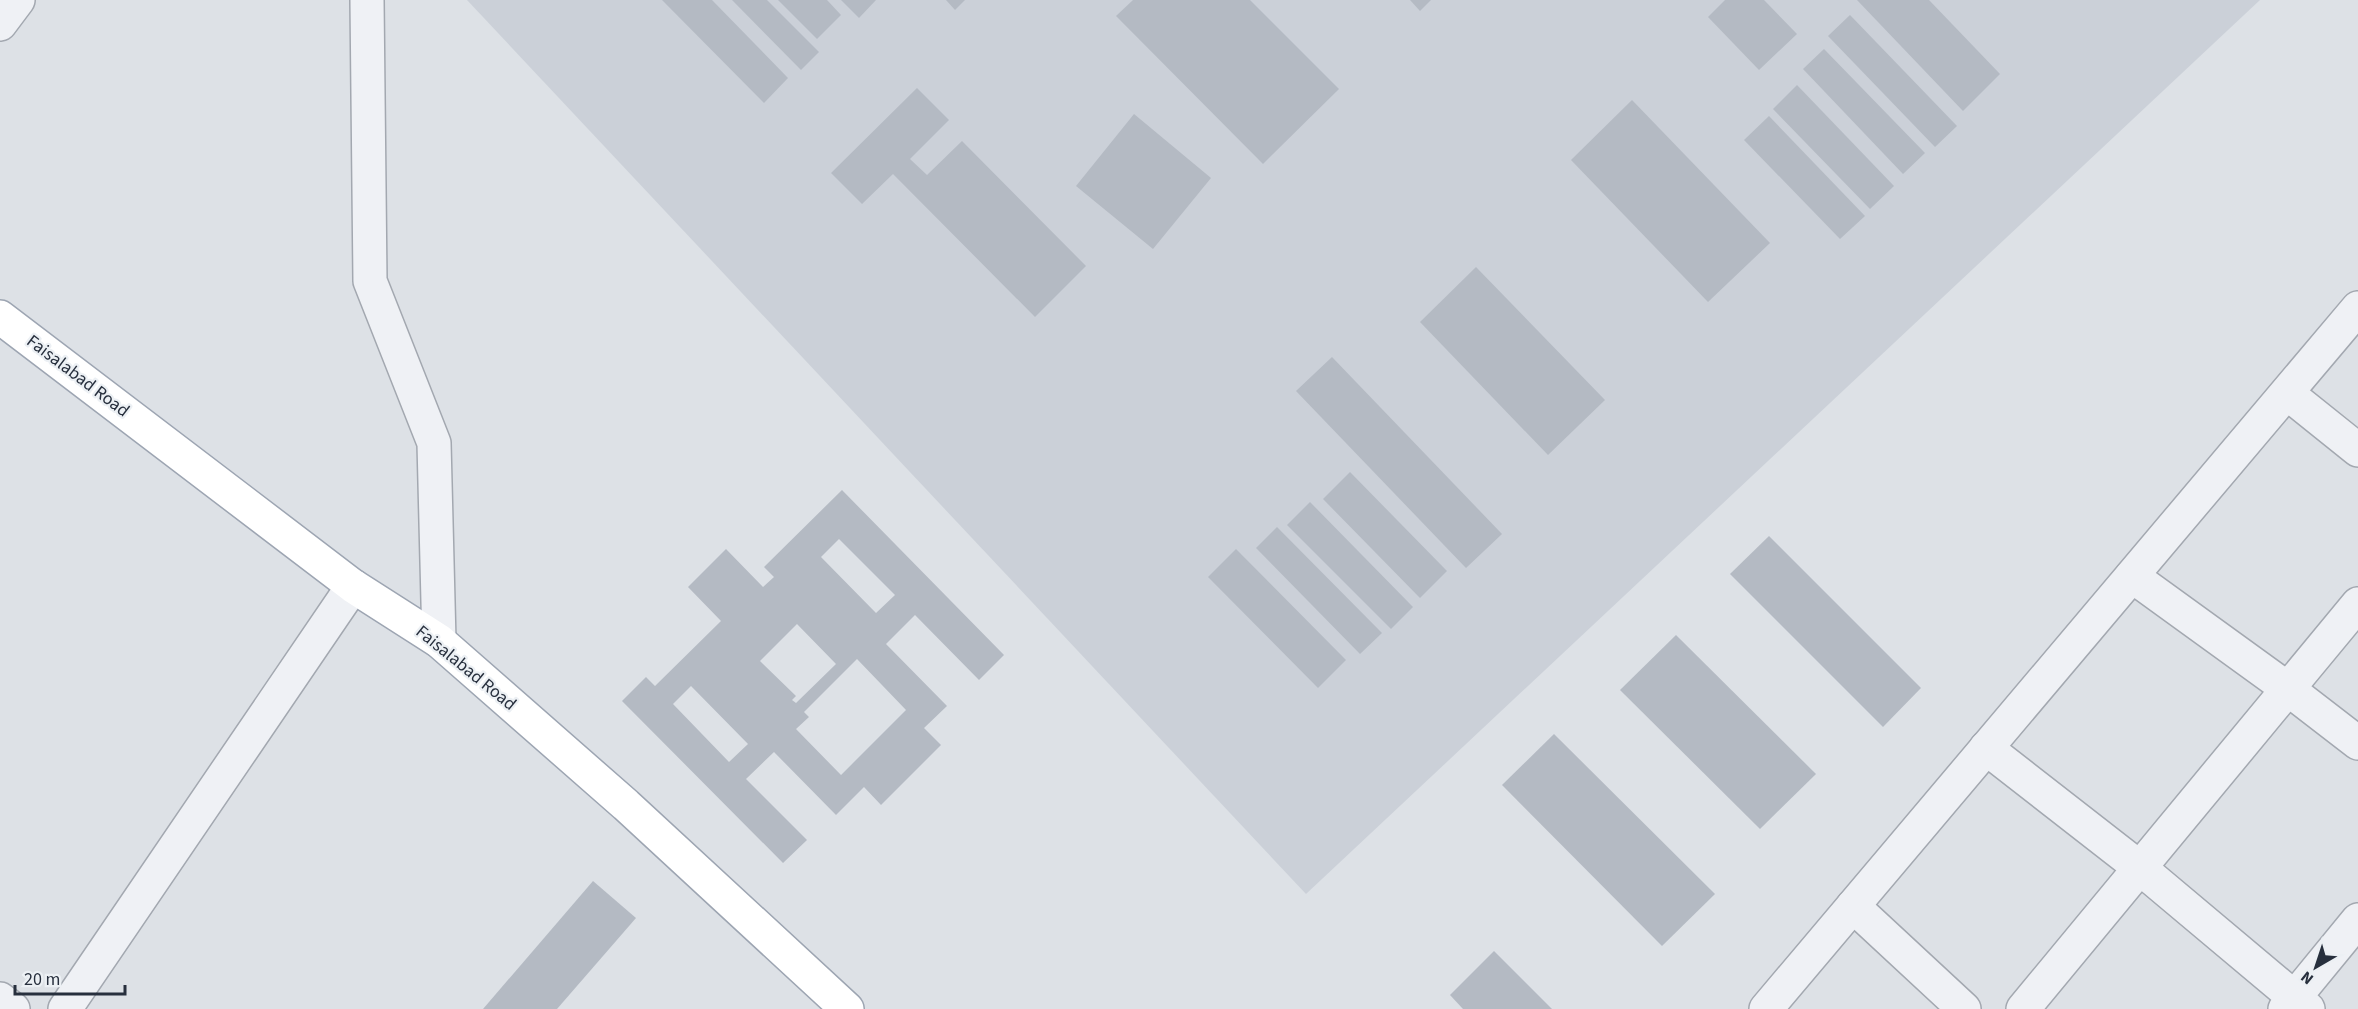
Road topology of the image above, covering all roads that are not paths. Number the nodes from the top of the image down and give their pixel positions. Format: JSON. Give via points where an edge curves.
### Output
{"nodes":[{"id":1,"x":18,"y":0,"type":"edge"},
{"id":2,"x":367,"y":0,"type":"edge"},
{"id":3,"x":0,"y":24,"type":"edge"},
{"id":4,"x":2358,"y":308,"type":"edge"},
{"id":5,"x":0,"y":317,"type":"edge"},
{"id":6,"x":2287,"y":393,"type":"junction"},
{"id":7,"x":2358,"y":450,"type":"edge"},
{"id":8,"x":2132,"y":576,"type":"junction"},
{"id":9,"x":353,"y":586,"type":"junction"},
{"id":10,"x":2358,"y":604,"type":"edge"},
{"id":11,"x":439,"y":641,"type":"junction"},
{"id":12,"x":2288,"y":688,"type":"junction"},
{"id":13,"x":2358,"y":743,"type":"edge"},
{"id":14,"x":1986,"y":748,"type":"junction"},
{"id":15,"x":2140,"y":868,"type":"junction"},
{"id":16,"x":1853,"y":906,"type":"junction"},
{"id":17,"x":2358,"y":920,"type":"edge"},
{"id":18,"x":0,"y":999,"type":"edge"},
{"id":19,"x":2295,"y":1005,"type":"edge"},
{"id":20,"x":13,"y":1009,"type":"edge"},
{"id":21,"x":65,"y":1009,"type":"edge"},
{"id":22,"x":847,"y":1009,"type":"edge"},
{"id":23,"x":1766,"y":1009,"type":"edge"},
{"id":24,"x":1964,"y":1009,"type":"edge"},
{"id":25,"x":2023,"y":1009,"type":"edge"}],
"edges":[{"from":1,"to":3,"type":"street"},
{"from":2,"to":11,"type":"street","via":[[370,281],[434,443]]},
{"from":4,"to":6,"type":"street"},
{"from":5,"to":9,"type":"main road","name":"Faisalabad Road"},
{"from":6,"to":7,"type":"street"},
{"from":6,"to":8,"type":"street"},
{"from":8,"to":12,"type":"street"},
{"from":8,"to":14,"type":"street"},
{"from":9,"to":11,"type":"main road","name":"Faisalabad Road"},
{"from":9,"to":21,"type":"street"},
{"from":10,"to":12,"type":"street"},
{"from":11,"to":22,"type":"main road","name":"Faisalabad Road"},
{"from":12,"to":13,"type":"street"},
{"from":12,"to":15,"type":"street"},
{"from":14,"to":15,"type":"street"},
{"from":14,"to":16,"type":"street"},
{"from":15,"to":19,"type":"street"},
{"from":15,"to":25,"type":"street"},
{"from":16,"to":23,"type":"street"},
{"from":16,"to":24,"type":"street"},
{"from":17,"to":19,"type":"street"},
{"from":18,"to":20,"type":"street"}]}
